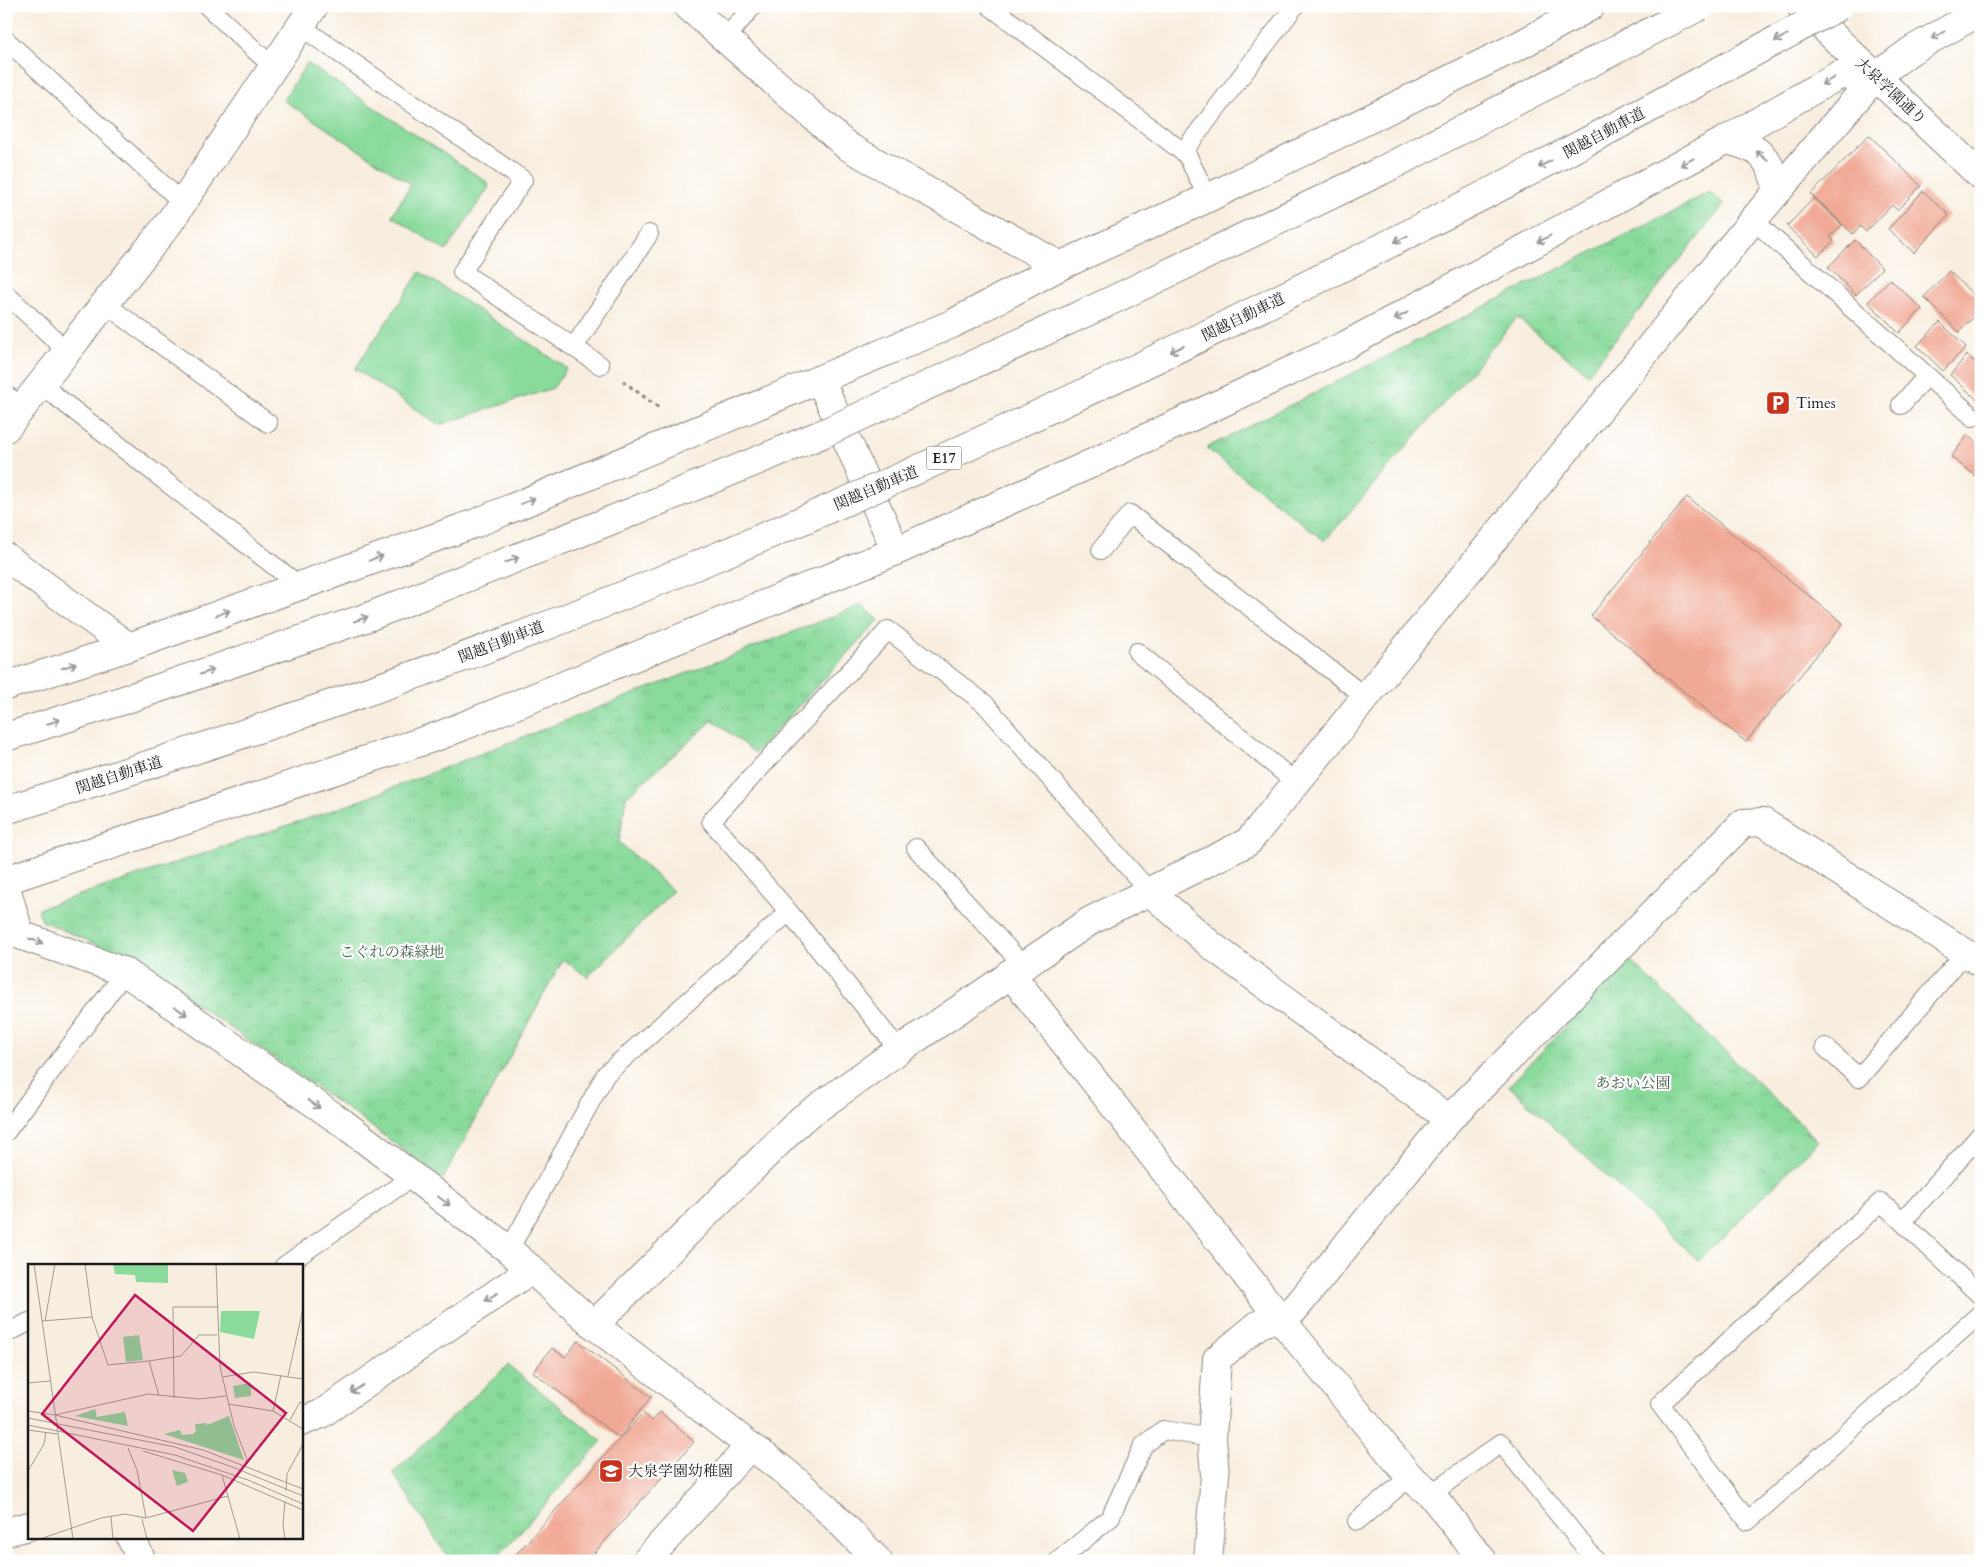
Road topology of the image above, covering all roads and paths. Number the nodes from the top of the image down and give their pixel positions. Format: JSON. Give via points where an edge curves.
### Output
{"nodes":[{"id":1,"x":207,"y":6,"type":"edge"},
{"id":2,"x":688,"y":6,"type":"edge"},
{"id":3,"x":753,"y":6,"type":"edge"},
{"id":4,"x":990,"y":6,"type":"edge"},
{"id":5,"x":1295,"y":6,"type":"edge"},
{"id":6,"x":1700,"y":6,"type":"edge"},
{"id":7,"x":1801,"y":6,"type":"edge"},
{"id":8,"x":1839,"y":6,"type":"edge"},
{"id":9,"x":1584,"y":7,"type":"edge"},
{"id":10,"x":1981,"y":11,"type":"edge"},
{"id":11,"x":307,"y":16,"type":"edge"},
{"id":12,"x":725,"y":39,"type":"junction"},
{"id":13,"x":6,"y":40,"type":"edge"},
{"id":14,"x":272,"y":66,"type":"junction"},
{"id":15,"x":1875,"y":76,"type":"junction"},
{"id":16,"x":1726,"y":140,"type":"junction"},
{"id":17,"x":1183,"y":152,"type":"junction"},
{"id":18,"x":1981,"y":176,"type":"edge"},
{"id":19,"x":1778,"y":190,"type":"junction"},
{"id":20,"x":1208,"y":198,"type":"junction"},
{"id":21,"x":183,"y":203,"type":"junction"},
{"id":22,"x":1754,"y":220,"type":"junction"},
{"id":23,"x":649,"y":234,"type":"dead end"},
{"id":24,"x":1060,"y":266,"type":"junction"},
{"id":25,"x":6,"y":294,"type":"edge"},
{"id":26,"x":104,"y":303,"type":"junction"},
{"id":27,"x":574,"y":347,"type":"junction"},
{"id":28,"x":66,"y":350,"type":"junction"},
{"id":29,"x":600,"y":365,"type":"joint"},
{"id":30,"x":1927,"y":376,"type":"junction"},
{"id":31,"x":820,"y":379,"type":"junction"},
{"id":32,"x":40,"y":384,"type":"junction"},
{"id":33,"x":1902,"y":405,"type":"dead end"},
{"id":34,"x":659,"y":408,"type":"dead end"},
{"id":35,"x":12,"y":410,"type":"edge"},
{"id":36,"x":1973,"y":417,"type":"dead end"},
{"id":37,"x":268,"y":422,"type":"dead end"},
{"id":38,"x":1101,"y":550,"type":"dead end"},
{"id":39,"x":896,"y":551,"type":"junction"},
{"id":40,"x":6,"y":557,"type":"edge"},
{"id":41,"x":300,"y":586,"type":"junction"},
{"id":42,"x":129,"y":647,"type":"junction"},
{"id":43,"x":1137,"y":652,"type":"dead end"},
{"id":44,"x":6,"y":686,"type":"edge"},
{"id":45,"x":1364,"y":696,"type":"junction"},
{"id":46,"x":6,"y":737,"type":"edge"},
{"id":47,"x":1295,"y":782,"type":"junction"},
{"id":48,"x":6,"y":810,"type":"edge"},
{"id":49,"x":916,"y":848,"type":"dead end"},
{"id":50,"x":6,"y":880,"type":"edge"},
{"id":51,"x":6,"y":888,"type":"edge"},
{"id":52,"x":1149,"y":891,"type":"junction"},
{"id":53,"x":789,"y":912,"type":"junction"},
{"id":54,"x":1973,"y":958,"type":"edge"},
{"id":55,"x":1016,"y":969,"type":"junction"},
{"id":56,"x":125,"y":972,"type":"junction"},
{"id":57,"x":1825,"y":1047,"type":"dead end"},
{"id":58,"x":899,"y":1050,"type":"junction"},
{"id":59,"x":1449,"y":1119,"type":"junction"},
{"id":60,"x":6,"y":1132,"type":"edge"},
{"id":61,"x":1981,"y":1134,"type":"edge"},
{"id":62,"x":412,"y":1177,"type":"junction"},
{"id":63,"x":1903,"y":1221,"type":"junction"},
{"id":64,"x":509,"y":1250,"type":"junction"},
{"id":65,"x":287,"y":1264,"type":"edge"},
{"id":66,"x":532,"y":1269,"type":"junction"},
{"id":67,"x":1981,"y":1296,"type":"edge"},
{"id":68,"x":1981,"y":1313,"type":"edge"},
{"id":69,"x":1278,"y":1316,"type":"junction"},
{"id":70,"x":28,"y":1322,"type":"edge"},
{"id":71,"x":594,"y":1325,"type":"junction"},
{"id":72,"x":9,"y":1332,"type":"dead end"},
{"id":73,"x":302,"y":1422,"type":"edge"},
{"id":74,"x":1212,"y":1438,"type":"junction"},
{"id":75,"x":750,"y":1446,"type":"junction"},
{"id":76,"x":1410,"y":1478,"type":"junction"},
{"id":77,"x":1431,"y":1494,"type":"junction"},
{"id":78,"x":1357,"y":1521,"type":"dead end"},
{"id":79,"x":28,"y":1526,"type":"edge"},
{"id":80,"x":6,"y":1532,"type":"edge"},
{"id":81,"x":133,"y":1540,"type":"edge"},
{"id":82,"x":142,"y":1561,"type":"edge"},
{"id":83,"x":646,"y":1561,"type":"edge"},
{"id":84,"x":878,"y":1561,"type":"edge"},
{"id":85,"x":1058,"y":1561,"type":"edge"},
{"id":86,"x":1208,"y":1561,"type":"edge"},
{"id":87,"x":1483,"y":1561,"type":"edge"},
{"id":88,"x":1596,"y":1561,"type":"edge"}],
"edges":[{"from":1,"to":14,"type":"lane"},
{"from":2,"to":12,"type":"main road"},
{"from":3,"to":12,"type":"lane"},
{"from":4,"to":17,"type":"lane"},
{"from":5,"to":17,"type":"lane"},
{"from":46,"to":6,"type":"main road","one_way":true,"bridge":true,"via":[[368,617],[822,434],[1381,171]]},
{"from":7,"to":15,"type":"main road","name":"大泉学園通り"},
{"from":8,"to":48,"type":"main road","name":"関越自動車道","number":"E17","one_way":true,"bridge":true,"via":[[1399,240],[1115,379],[932,463],[688,569],[479,651],[277,724]]},
{"from":9,"to":20,"type":"main road","via":[[1520,44]]},
{"from":10,"to":15,"type":"main road","one_way":true,"via":[[1912,50]]},
{"from":11,"to":14,"type":"main road"},
{"from":11,"to":27,"type":"lane","via":[[523,180],[462,272]]},
{"from":12,"to":24,"type":"main road","via":[[847,146]]},
{"from":13,"to":21,"type":"lane"},
{"from":14,"to":21,"type":"main road"},
{"from":15,"to":16,"type":"main road","one_way":true,"via":[[1839,75]]},
{"from":15,"to":18,"type":"main road","name":"大泉学園通り"},
{"from":15,"to":19,"type":"main road"},
{"from":19,"to":16,"type":"main road","one_way":true,"via":[[1770,163],[1762,154],[1745,144]]},
{"from":16,"to":39,"type":"main road","one_way":true,"via":[[1346,345]]},
{"from":17,"to":20,"type":"lane"},
{"from":19,"to":22,"type":"main road"},
{"from":20,"to":24,"type":"main road"},
{"from":21,"to":26,"type":"main road"},
{"from":22,"to":30,"type":"lane"},
{"from":22,"to":45,"type":"main road"},
{"from":23,"to":27,"type":"lane"},
{"from":24,"to":31,"type":"main road","via":[[952,324]]},
{"from":25,"to":28,"type":"lane"},
{"from":26,"to":28,"type":"main road"},
{"from":26,"to":37,"type":"lane"},
{"from":27,"to":29,"type":"lane"},
{"from":28,"to":32,"type":"main road"},
{"from":29,"to":34,"type":"path"},
{"from":30,"to":33,"type":"lane"},
{"from":30,"to":36,"type":"lane"},
{"from":31,"to":39,"type":"main road"},
{"from":41,"to":31,"type":"main road","one_way":true,"via":[[476,523]]},
{"from":32,"to":35,"type":"main road"},
{"from":32,"to":41,"type":"lane"},
{"from":38,"to":45,"type":"lane","via":[[1130,514]]},
{"from":39,"to":50,"type":"main road","via":[[441,735]]},
{"from":40,"to":42,"type":"main road"},
{"from":42,"to":41,"type":"main road","one_way":true},
{"from":44,"to":42,"type":"main road","one_way":true},
{"from":43,"to":47,"type":"lane"},
{"from":45,"to":47,"type":"main road"},
{"from":47,"to":52,"type":"main road","via":[[1248,842]]},
{"from":49,"to":55,"type":"lane"},
{"from":51,"to":56,"type":"main road","one_way":true,"via":[[20,935]]},
{"from":52,"to":53,"type":"lane","via":[[984,703],[888,630],[711,821]]},
{"from":52,"to":55,"type":"main road","via":[[1090,921]]},
{"from":52,"to":59,"type":"main road","via":[[1212,946]]},
{"from":53,"to":58,"type":"lane"},
{"from":53,"to":64,"type":"lane","via":[[606,1074]]},
{"from":54,"to":57,"type":"lane","via":[[1859,1078]]},
{"from":54,"to":59,"type":"main road","via":[[1763,822],[1743,823]]},
{"from":55,"to":58,"type":"main road"},
{"from":55,"to":69,"type":"main road"},
{"from":56,"to":60,"type":"lane"},
{"from":56,"to":62,"type":"main road","one_way":true,"via":[[343,1123]]},
{"from":58,"to":71,"type":"main road","via":[[802,1119]]},
{"from":59,"to":69,"type":"main road","via":[[1294,1310]]},
{"from":61,"to":63,"type":"lane"},
{"from":62,"to":64,"type":"main road","one_way":true},
{"from":62,"to":65,"type":"lane"},
{"from":63,"to":67,"type":"lane"},
{"from":63,"to":68,"type":"lane","via":[[1881,1202],[1660,1404],[1748,1521]]},
{"from":64,"to":66,"type":"main road"},
{"from":66,"to":71,"type":"main road"},
{"from":66,"to":73,"type":"main road","one_way":true,"via":[[321,1414]]},
{"from":69,"to":74,"type":"main road","via":[[1258,1325],[1217,1359]]},
{"from":69,"to":76,"type":"main road"},
{"from":70,"to":72,"type":"lane"},
{"from":71,"to":75,"type":"main road"},
{"from":74,"to":85,"type":"lane","via":[[1163,1430],[1143,1446],[1110,1518]]},
{"from":74,"to":86,"type":"main road","via":[[1214,1475]]},
{"from":75,"to":83,"type":"main road"},
{"from":75,"to":84,"type":"main road","via":[[780,1466]]},
{"from":76,"to":77,"type":"main road"},
{"from":76,"to":78,"type":"lane"},
{"from":77,"to":87,"type":"main road"},
{"from":77,"to":88,"type":"lane","via":[[1501,1443]]},
{"from":79,"to":80,"type":"main road"},
{"from":81,"to":82,"type":"main road"}]}
